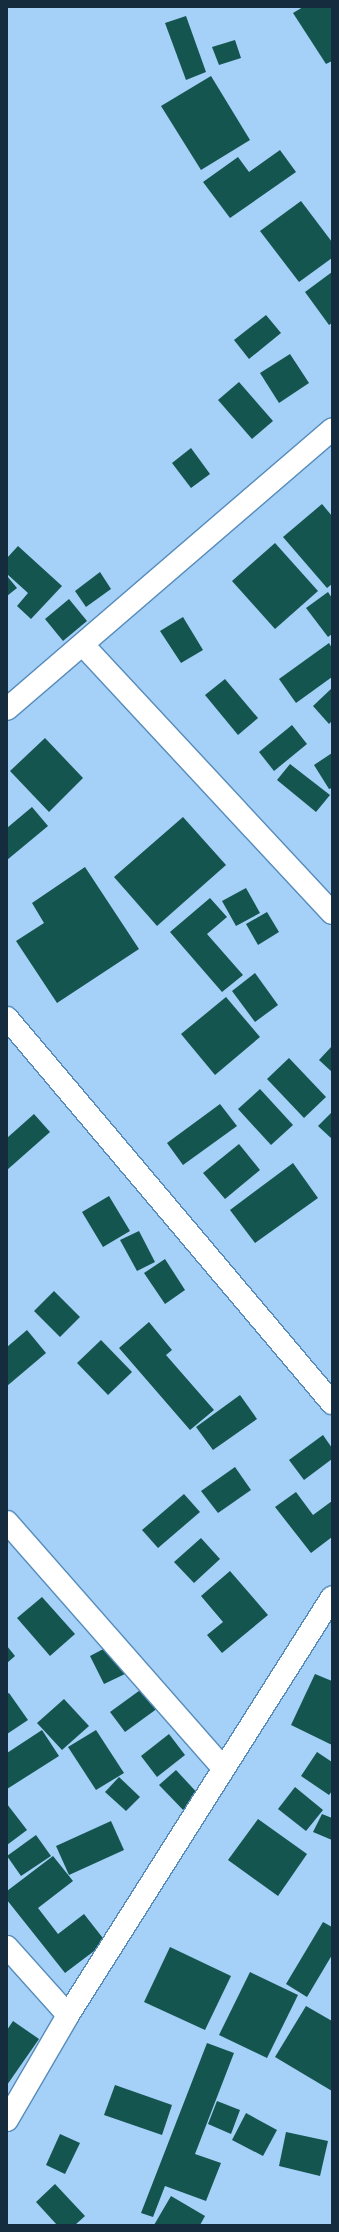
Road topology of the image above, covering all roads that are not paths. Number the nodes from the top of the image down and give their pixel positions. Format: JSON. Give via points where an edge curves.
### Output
{"nodes":[{"id":1,"x":330,"y":434,"type":"edge"},
{"id":2,"x":83,"y":645,"type":"junction"},
{"id":3,"x":7,"y":709,"type":"edge"},
{"id":4,"x":332,"y":913,"type":"edge"},
{"id":5,"x":7,"y":1018,"type":"edge"},
{"id":6,"x":332,"y":1404,"type":"edge"},
{"id":7,"x":7,"y":1522,"type":"edge"},
{"id":8,"x":332,"y":1598,"type":"edge"},
{"id":9,"x":222,"y":1768,"type":"junction"},
{"id":10,"x":7,"y":1947,"type":"edge"},
{"id":11,"x":68,"y":2015,"type":"junction"},
{"id":12,"x":7,"y":2120,"type":"edge"}],
"edges":[{"from":1,"to":2,"type":"street"},
{"from":2,"to":3,"type":"street"},
{"from":2,"to":4,"type":"street"},
{"from":5,"to":6,"type":"street"},
{"from":7,"to":9,"type":"street"},
{"from":8,"to":9,"type":"street"},
{"from":9,"to":11,"type":"street"},
{"from":10,"to":11,"type":"street"},
{"from":11,"to":12,"type":"street"}]}
